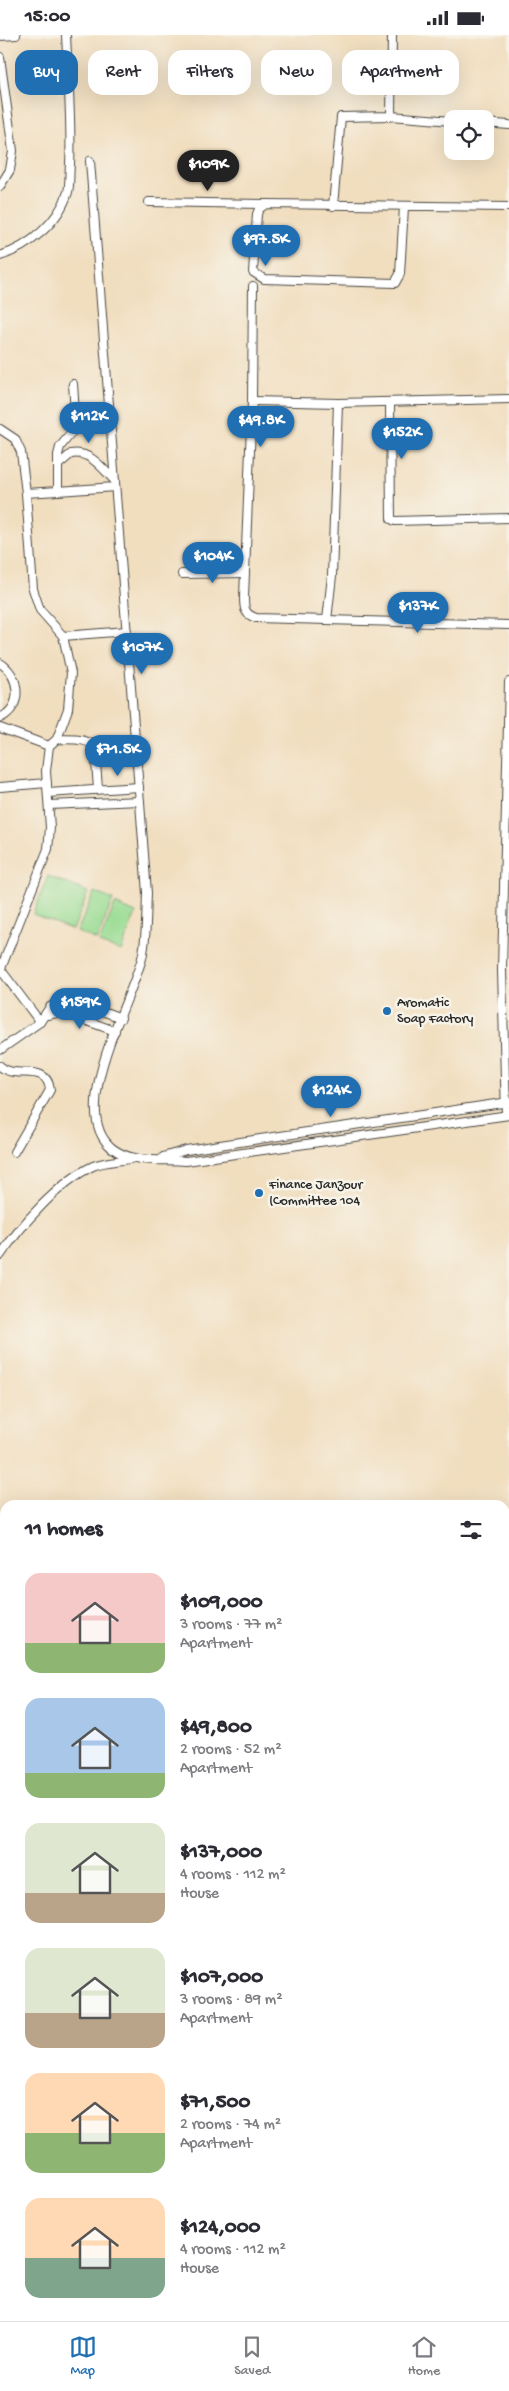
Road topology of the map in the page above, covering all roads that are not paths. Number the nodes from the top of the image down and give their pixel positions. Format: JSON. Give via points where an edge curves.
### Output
{"nodes":[{"id":1,"x":16,"y":35,"type":"edge"},
{"id":2,"x":66,"y":35,"type":"edge"},
{"id":3,"x":392,"y":35,"type":"edge"},
{"id":4,"x":0,"y":36,"type":"edge"},
{"id":5,"x":0,"y":57,"type":"edge"},
{"id":6,"x":391,"y":116,"type":"junction"},
{"id":7,"x":444,"y":120,"type":"edge"},
{"id":8,"x":494,"y":124,"type":"edge"},
{"id":9,"x":509,"y":125,"type":"edge"},
{"id":10,"x":90,"y":161,"type":"dead end"},
{"id":11,"x":0,"y":185,"type":"edge"},
{"id":12,"x":149,"y":202,"type":"dead end"},
{"id":13,"x":266,"y":204,"type":"junction"},
{"id":14,"x":333,"y":206,"type":"junction"},
{"id":15,"x":404,"y":207,"type":"junction"},
{"id":16,"x":509,"y":207,"type":"edge"},
{"id":17,"x":0,"y":256,"type":"edge"},
{"id":18,"x":253,"y":286,"type":"dead end"},
{"id":19,"x":74,"y":384,"type":"dead end"},
{"id":20,"x":509,"y":399,"type":"edge"},
{"id":21,"x":252,"y":401,"type":"junction"},
{"id":22,"x":390,"y":402,"type":"junction"},
{"id":23,"x":338,"y":403,"type":"junction"},
{"id":24,"x":0,"y":429,"type":"edge"},
{"id":25,"x":58,"y":465,"type":"junction"},
{"id":26,"x":115,"y":484,"type":"junction"},
{"id":27,"x":58,"y":491,"type":"junction"},
{"id":28,"x":26,"y":493,"type":"junction"},
{"id":29,"x":509,"y":518,"type":"edge"},
{"id":30,"x":182,"y":573,"type":"dead end"},
{"id":31,"x":245,"y":573,"type":"junction"},
{"id":32,"x":328,"y":619,"type":"junction"},
{"id":33,"x":509,"y":625,"type":"edge"},
{"id":34,"x":127,"y":631,"type":"junction"},
{"id":35,"x":63,"y":636,"type":"junction"},
{"id":36,"x":0,"y":663,"type":"edge"},
{"id":37,"x":509,"y":682,"type":"edge"},
{"id":38,"x":9,"y":712,"type":"junction"},
{"id":39,"x":0,"y":719,"type":"edge"},
{"id":40,"x":0,"y":728,"type":"edge"},
{"id":41,"x":8,"y":730,"type":"junction"},
{"id":42,"x":57,"y":739,"type":"junction"},
{"id":43,"x":49,"y":746,"type":"junction"},
{"id":44,"x":47,"y":783,"type":"junction"},
{"id":45,"x":0,"y":787,"type":"edge"},
{"id":46,"x":138,"y":787,"type":"junction"},
{"id":47,"x":98,"y":789,"type":"junction"},
{"id":48,"x":48,"y":793,"type":"junction"},
{"id":49,"x":140,"y":801,"type":"junction"},
{"id":50,"x":49,"y":805,"type":"junction"},
{"id":51,"x":0,"y":970,"type":"edge"},
{"id":52,"x":47,"y":1015,"type":"junction"},
{"id":53,"x":121,"y":1018,"type":"junction"},
{"id":54,"x":40,"y":1022,"type":"junction"},
{"id":55,"x":115,"y":1031,"type":"junction"},
{"id":56,"x":0,"y":1050,"type":"edge"},
{"id":57,"x":0,"y":1066,"type":"edge"},
{"id":58,"x":507,"y":1102,"type":"edge"},
{"id":59,"x":508,"y":1115,"type":"edge"},
{"id":60,"x":424,"y":1116,"type":"junction"},
{"id":61,"x":426,"y":1127,"type":"junction"},
{"id":62,"x":236,"y":1143,"type":"junction"},
{"id":63,"x":14,"y":1152,"type":"dead end"},
{"id":64,"x":238,"y":1154,"type":"junction"},
{"id":65,"x":134,"y":1159,"type":"junction"},
{"id":66,"x":159,"y":1159,"type":"junction"},
{"id":67,"x":0,"y":1256,"type":"edge"}],
"edges":[{"from":1,"to":4,"type":"street"},
{"from":2,"to":17,"type":"street","via":[[71,148],[68,192],[58,212],[38,235],[23,247]]},
{"from":3,"to":6,"type":"street"},
{"from":5,"to":11,"type":"street","via":[[13,151],[10,170]]},
{"from":6,"to":7,"type":"street"},
{"from":6,"to":14,"type":"street","via":[[341,117]]},
{"from":8,"to":9,"type":"street"},
{"from":10,"to":26,"type":"street"},
{"from":12,"to":13,"type":"street"},
{"from":13,"to":14,"type":"street"},
{"from":13,"to":15,"type":"street","via":[[257,214],[253,272],[264,279],[395,283],[400,274]]},
{"from":14,"to":15,"type":"street"},
{"from":15,"to":16,"type":"street"},
{"from":18,"to":21,"type":"street"},
{"from":19,"to":25,"type":"street","via":[[76,427],[60,447]]},
{"from":20,"to":22,"type":"street"},
{"from":21,"to":23,"type":"street"},
{"from":21,"to":31,"type":"street"},
{"from":22,"to":23,"type":"street"},
{"from":22,"to":29,"type":"street","via":[[391,519]]},
{"from":23,"to":32,"type":"street"},
{"from":24,"to":28,"type":"street","via":[[15,439],[21,452]]},
{"from":25,"to":26,"type":"street","via":[[71,454],[84,454],[99,465]]},
{"from":25,"to":27,"type":"street"},
{"from":26,"to":27,"type":"street"},
{"from":26,"to":34,"type":"street"},
{"from":27,"to":28,"type":"street"},
{"from":28,"to":35,"type":"street","via":[[33,589],[40,610]]},
{"from":30,"to":31,"type":"street"},
{"from":31,"to":32,"type":"street","via":[[244,609],[248,615],[256,618]]},
{"from":32,"to":33,"type":"street"},
{"from":34,"to":35,"type":"street"},
{"from":34,"to":46,"type":"street"},
{"from":35,"to":42,"type":"street","via":[[71,673],[68,709]]},
{"from":36,"to":38,"type":"street","via":[[12,674],[16,685],[15,703]]},
{"from":37,"to":58,"type":"street","via":[[502,970]]},
{"from":38,"to":39,"type":"street"},
{"from":38,"to":41,"type":"street"},
{"from":40,"to":41,"type":"street"},
{"from":41,"to":43,"type":"street"},
{"from":42,"to":43,"type":"street"},
{"from":42,"to":47,"type":"street","via":[[93,744]]},
{"from":43,"to":44,"type":"street"},
{"from":44,"to":45,"type":"street"},
{"from":44,"to":48,"type":"street"},
{"from":46,"to":47,"type":"street"},
{"from":46,"to":49,"type":"street"},
{"from":47,"to":48,"type":"street"},
{"from":48,"to":50,"type":"street"},
{"from":49,"to":50,"type":"street"},
{"from":49,"to":53,"type":"street","via":[[147,893],[144,942],[134,985]]},
{"from":50,"to":51,"type":"street","via":[[48,849]]},
{"from":51,"to":54,"type":"street"},
{"from":52,"to":53,"type":"street","via":[[50,1007],[63,1000]]},
{"from":52,"to":54,"type":"street"},
{"from":52,"to":55,"type":"street","via":[[62,1013]]},
{"from":53,"to":55,"type":"street"},
{"from":54,"to":56,"type":"street"},
{"from":55,"to":65,"type":"street","via":[[101,1072],[96,1110],[103,1137],[110,1147]]},
{"from":57,"to":63,"type":"street","via":[[9,1072],[39,1074],[49,1083],[50,1090]]},
{"from":58,"to":59,"type":"street"},
{"from":58,"to":60,"type":"street"},
{"from":59,"to":61,"type":"street"},
{"from":60,"to":61,"type":"street"},
{"from":60,"to":62,"type":"street"},
{"from":61,"to":64,"type":"street"},
{"from":62,"to":64,"type":"street"},
{"from":62,"to":66,"type":"street","via":[[186,1150]]},
{"from":64,"to":66,"type":"street","via":[[186,1161]]},
{"from":65,"to":66,"type":"street"},
{"from":65,"to":67,"type":"street","via":[[94,1165],[65,1184],[34,1214]]}]}
